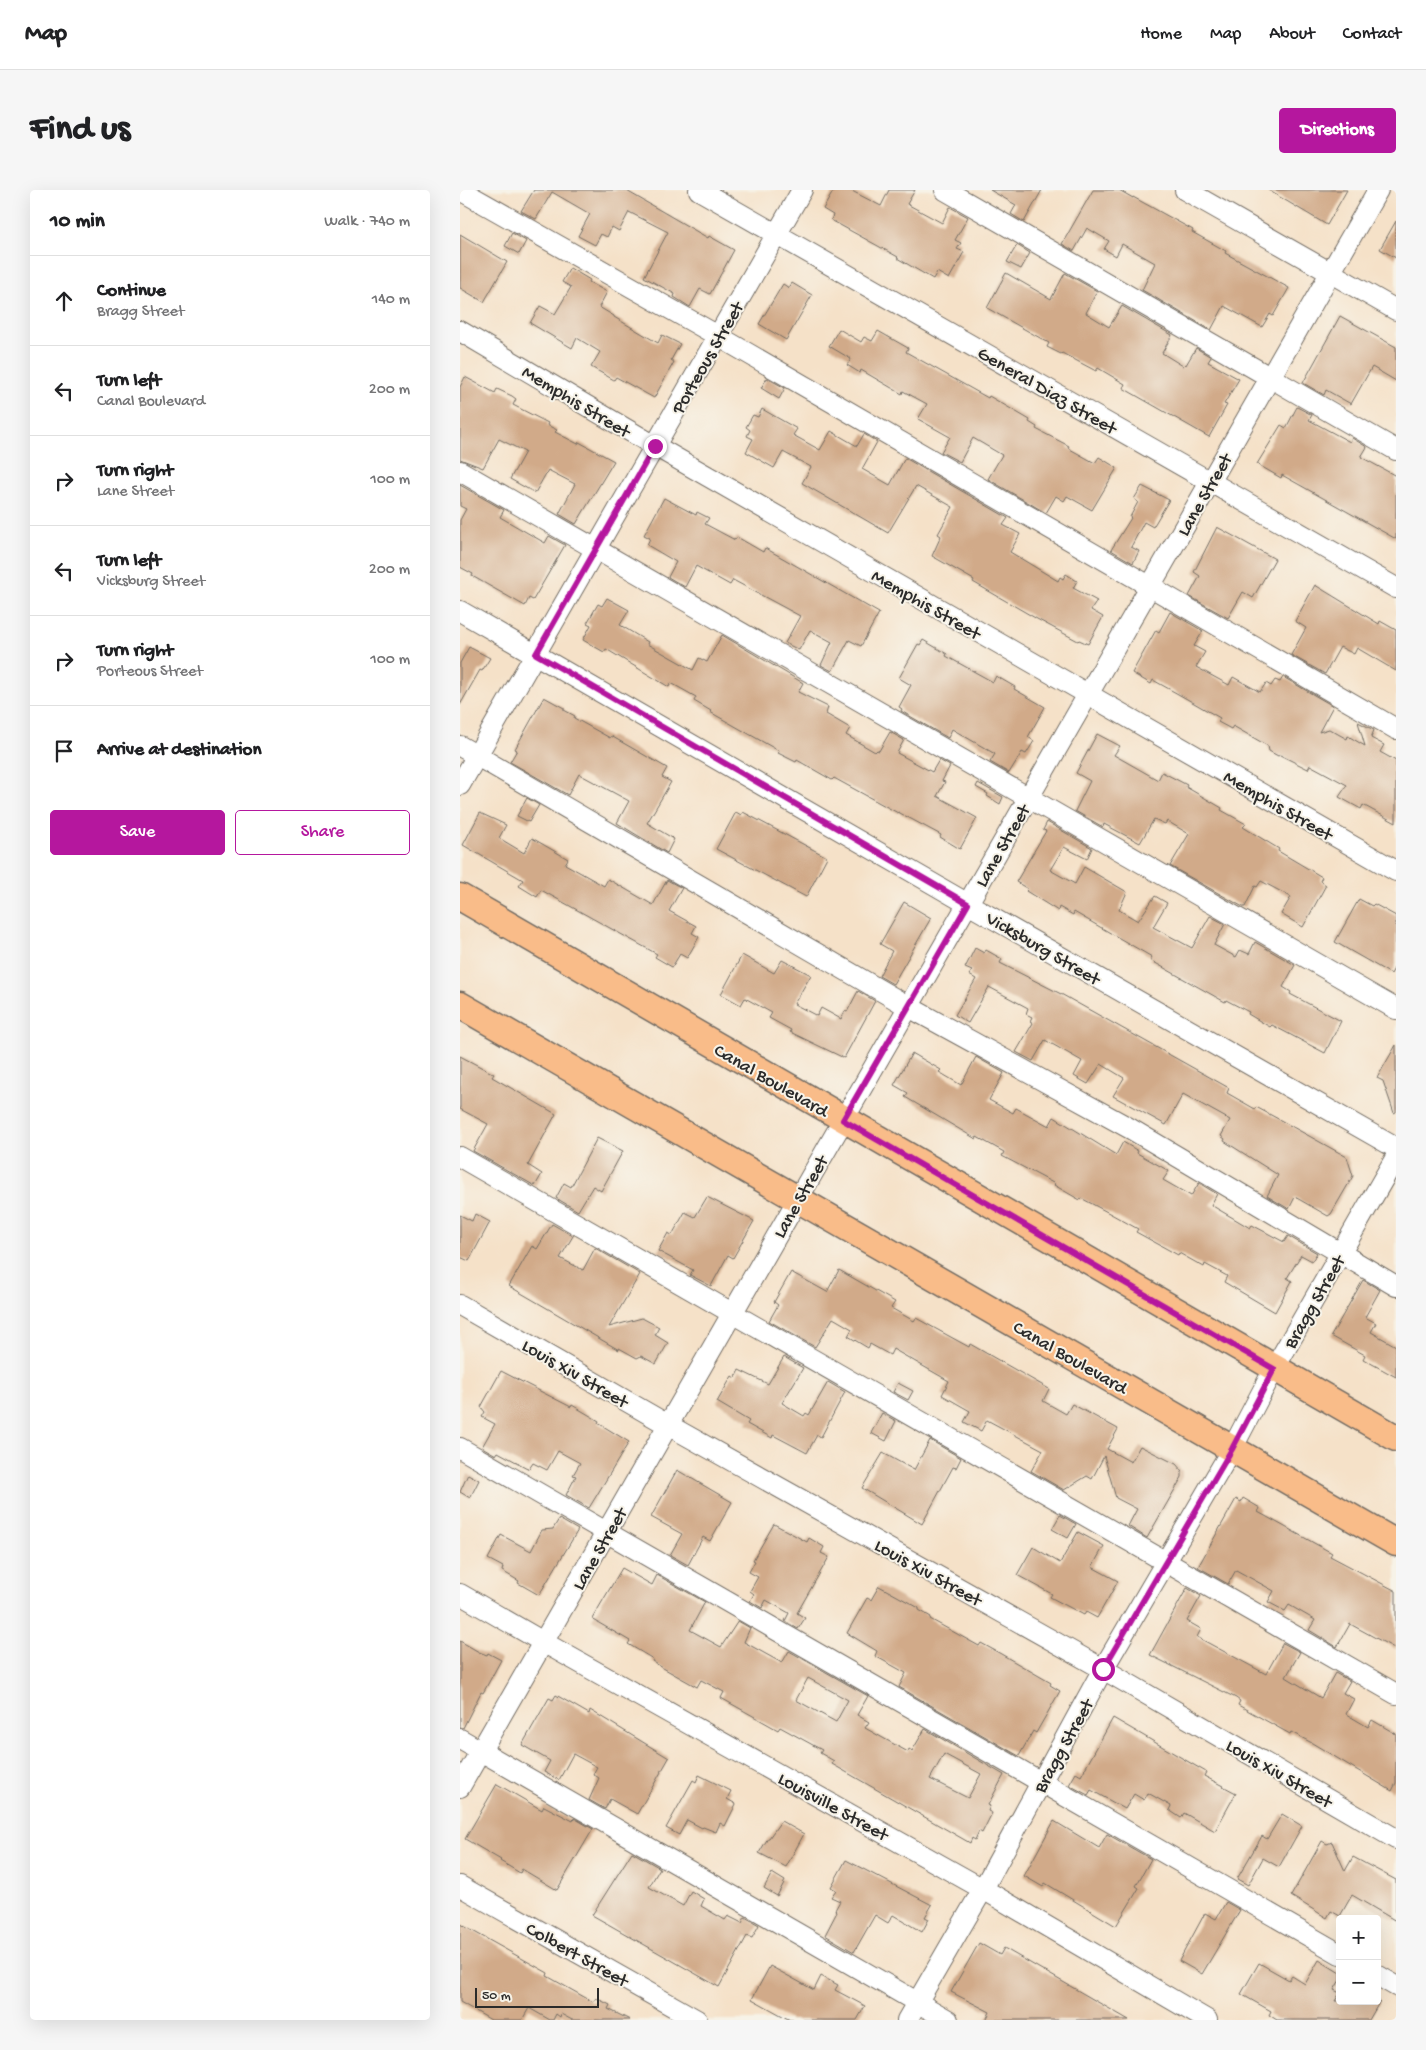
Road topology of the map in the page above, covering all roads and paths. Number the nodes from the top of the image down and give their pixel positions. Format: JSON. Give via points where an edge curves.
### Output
{"nodes":[{"id":1,"x":460,"y":190,"type":"edge"},
{"id":2,"x":699,"y":190,"type":"edge"},
{"id":3,"x":802,"y":190,"type":"edge"},
{"id":4,"x":945,"y":190,"type":"edge"},
{"id":5,"x":1185,"y":190,"type":"edge"},
{"id":6,"x":1378,"y":190,"type":"edge"},
{"id":7,"x":777,"y":234,"type":"junction"},
{"id":8,"x":1330,"y":273,"type":"junction"},
{"id":9,"x":1396,"y":310,"type":"edge"},
{"id":10,"x":460,"y":331,"type":"edge"},
{"id":11,"x":718,"y":336,"type":"junction"},
{"id":12,"x":1270,"y":377,"type":"junction"},
{"id":13,"x":655,"y":446,"type":"junction"},
{"id":14,"x":1396,"y":450,"type":"edge"},
{"id":15,"x":460,"y":471,"type":"edge"},
{"id":16,"x":1210,"y":482,"type":"junction"},
{"id":17,"x":596,"y":549,"type":"junction"},
{"id":18,"x":1150,"y":588,"type":"junction"},
{"id":19,"x":1396,"y":588,"type":"edge"},
{"id":20,"x":460,"y":610,"type":"edge"},
{"id":21,"x":536,"y":654,"type":"junction"},
{"id":22,"x":1088,"y":695,"type":"junction"},
{"id":23,"x":1396,"y":729,"type":"edge"},
{"id":24,"x":468,"y":751,"type":"edge"},
{"id":25,"x":460,"y":785,"type":"edge"},
{"id":26,"x":1029,"y":797,"type":"junction"},
{"id":27,"x":1396,"y":872,"type":"edge"},
{"id":28,"x":460,"y":898,"type":"edge"},
{"id":29,"x":968,"y":904,"type":"junction"},
{"id":30,"x":460,"y":1005,"type":"edge"},
{"id":31,"x":909,"y":1007,"type":"junction"},
{"id":32,"x":1396,"y":1009,"type":"edge"},
{"id":33,"x":843,"y":1120,"type":"junction"},
{"id":34,"x":1396,"y":1148,"type":"edge"},
{"id":35,"x":460,"y":1157,"type":"edge"},
{"id":36,"x":1396,"y":1157,"type":"edge"},
{"id":37,"x":798,"y":1198,"type":"junction"},
{"id":38,"x":1340,"y":1254,"type":"junction"},
{"id":39,"x":1396,"y":1286,"type":"edge"},
{"id":40,"x":460,"y":1305,"type":"edge"},
{"id":41,"x":733,"y":1312,"type":"junction"},
{"id":42,"x":1274,"y":1369,"type":"junction"},
{"id":43,"x":668,"y":1425,"type":"junction"},
{"id":44,"x":1396,"y":1438,"type":"edge"},
{"id":45,"x":460,"y":1448,"type":"edge"},
{"id":46,"x":1232,"y":1449,"type":"junction"},
{"id":47,"x":606,"y":1532,"type":"junction"},
{"id":48,"x":1396,"y":1543,"type":"edge"},
{"id":49,"x":1165,"y":1563,"type":"junction"},
{"id":50,"x":460,"y":1594,"type":"edge"},
{"id":51,"x":543,"y":1642,"type":"junction"},
{"id":52,"x":1103,"y":1669,"type":"junction"},
{"id":53,"x":1396,"y":1694,"type":"edge"},
{"id":54,"x":460,"y":1739,"type":"edge"},
{"id":55,"x":481,"y":1750,"type":"junction"},
{"id":56,"x":1041,"y":1783,"type":"junction"},
{"id":57,"x":460,"y":1787,"type":"edge"},
{"id":58,"x":1396,"y":1839,"type":"edge"},
{"id":59,"x":460,"y":1886,"type":"edge"},
{"id":60,"x":983,"y":1889,"type":"junction"},
{"id":61,"x":1336,"y":1952,"type":"edge"},
{"id":62,"x":1381,"y":1977,"type":"edge"},
{"id":63,"x":1396,"y":1986,"type":"edge"},
{"id":64,"x":917,"y":2002,"type":"junction"},
{"id":65,"x":697,"y":2020,"type":"edge"},
{"id":66,"x":907,"y":2020,"type":"edge"},
{"id":67,"x":948,"y":2020,"type":"edge"},
{"id":68,"x":1207,"y":2020,"type":"edge"}],
"edges":[{"from":1,"to":11,"type":"street"},
{"from":2,"to":7,"type":"street","name":"General Diaz Street"},
{"from":3,"to":7,"type":"street","name":"Porteous Street"},
{"from":4,"to":12,"type":"street"},
{"from":5,"to":8,"type":"street"},
{"from":6,"to":8,"type":"street","name":"Lane Street"},
{"from":7,"to":11,"type":"street","name":"Porteous Street"},
{"from":7,"to":16,"type":"street","name":"General Diaz Street"},
{"from":8,"to":9,"type":"street"},
{"from":8,"to":12,"type":"street","name":"Lane Street"},
{"from":10,"to":13,"type":"street","name":"Memphis Street"},
{"from":11,"to":13,"type":"street","name":"Porteous Street"},
{"from":11,"to":18,"type":"street"},
{"from":12,"to":14,"type":"street"},
{"from":12,"to":16,"type":"street","name":"Lane Street"},
{"from":13,"to":17,"type":"street","name":"Porteous Street"},
{"from":13,"to":22,"type":"street","name":"Memphis Street"},
{"from":15,"to":17,"type":"street"},
{"from":16,"to":18,"type":"street","name":"Lane Street"},
{"from":16,"to":19,"type":"street","name":"General Diaz Street"},
{"from":17,"to":21,"type":"street","name":"Porteous Street"},
{"from":17,"to":26,"type":"street"},
{"from":18,"to":22,"type":"street","name":"Lane Street"},
{"from":18,"to":23,"type":"street"},
{"from":20,"to":21,"type":"street","name":"Vicksburg Street"},
{"from":21,"to":24,"type":"street","name":"Porteous Street"},
{"from":21,"to":29,"type":"street","name":"Vicksburg Street"},
{"from":22,"to":26,"type":"street","name":"Lane Street"},
{"from":22,"to":27,"type":"street","name":"Memphis Street"},
{"from":24,"to":25,"type":"street","name":"Porteous Street"},
{"from":24,"to":31,"type":"street"},
{"from":26,"to":29,"type":"street","name":"Lane Street"},
{"from":26,"to":32,"type":"street"},
{"from":28,"to":33,"type":"main road","name":"Canal Boulevard"},
{"from":29,"to":31,"type":"street","name":"Lane Street"},
{"from":29,"to":34,"type":"street","name":"Vicksburg Street"},
{"from":30,"to":37,"type":"main road","name":"Canal Boulevard"},
{"from":31,"to":33,"type":"street","name":"Lane Street"},
{"from":31,"to":38,"type":"street","via":[[1131,1129]]},
{"from":33,"to":37,"type":"street","name":"Lane Street"},
{"from":33,"to":42,"type":"main road","name":"Canal Boulevard"},
{"from":35,"to":41,"type":"street"},
{"from":36,"to":38,"type":"street","name":"Bragg Street"},
{"from":37,"to":41,"type":"street","name":"Lane Street"},
{"from":37,"to":46,"type":"main road","name":"Canal Boulevard"},
{"from":38,"to":39,"type":"street"},
{"from":38,"to":42,"type":"street","name":"Bragg Street"},
{"from":40,"to":43,"type":"street","name":"Louis Xiv Street"},
{"from":41,"to":43,"type":"street","name":"Lane Street"},
{"from":41,"to":49,"type":"street"},
{"from":42,"to":44,"type":"main road","name":"Canal Boulevard"},
{"from":42,"to":46,"type":"street","name":"Bragg Street"},
{"from":43,"to":47,"type":"street","name":"Lane Street"},
{"from":43,"to":52,"type":"street","name":"Louis Xiv Street"},
{"from":45,"to":47,"type":"street"},
{"from":46,"to":48,"type":"main road","name":"Canal Boulevard"},
{"from":46,"to":49,"type":"street","name":"Bragg Street"},
{"from":47,"to":51,"type":"street","name":"Lane Street"},
{"from":47,"to":56,"type":"street"},
{"from":49,"to":52,"type":"street","name":"Bragg Street"},
{"from":49,"to":53,"type":"street"},
{"from":50,"to":51,"type":"street","name":"Louisville Street"},
{"from":51,"to":55,"type":"street","name":"Lane Street"},
{"from":51,"to":60,"type":"street","name":"Louisville Street"},
{"from":52,"to":56,"type":"street","name":"Bragg Street"},
{"from":52,"to":58,"type":"street","name":"Louis Xiv Street"},
{"from":54,"to":55,"type":"street"},
{"from":55,"to":57,"type":"street","name":"Lane Street"},
{"from":55,"to":64,"type":"street"},
{"from":56,"to":60,"type":"street","name":"Bragg Street"},
{"from":56,"to":61,"type":"street"},
{"from":59,"to":65,"type":"street","name":"Colbert Street"},
{"from":60,"to":64,"type":"street","name":"Bragg Street"},
{"from":60,"to":68,"type":"street","name":"Louisville Street"},
{"from":62,"to":63,"type":"street"},
{"from":64,"to":66,"type":"street","name":"Bragg Street"},
{"from":64,"to":67,"type":"street"}]}
